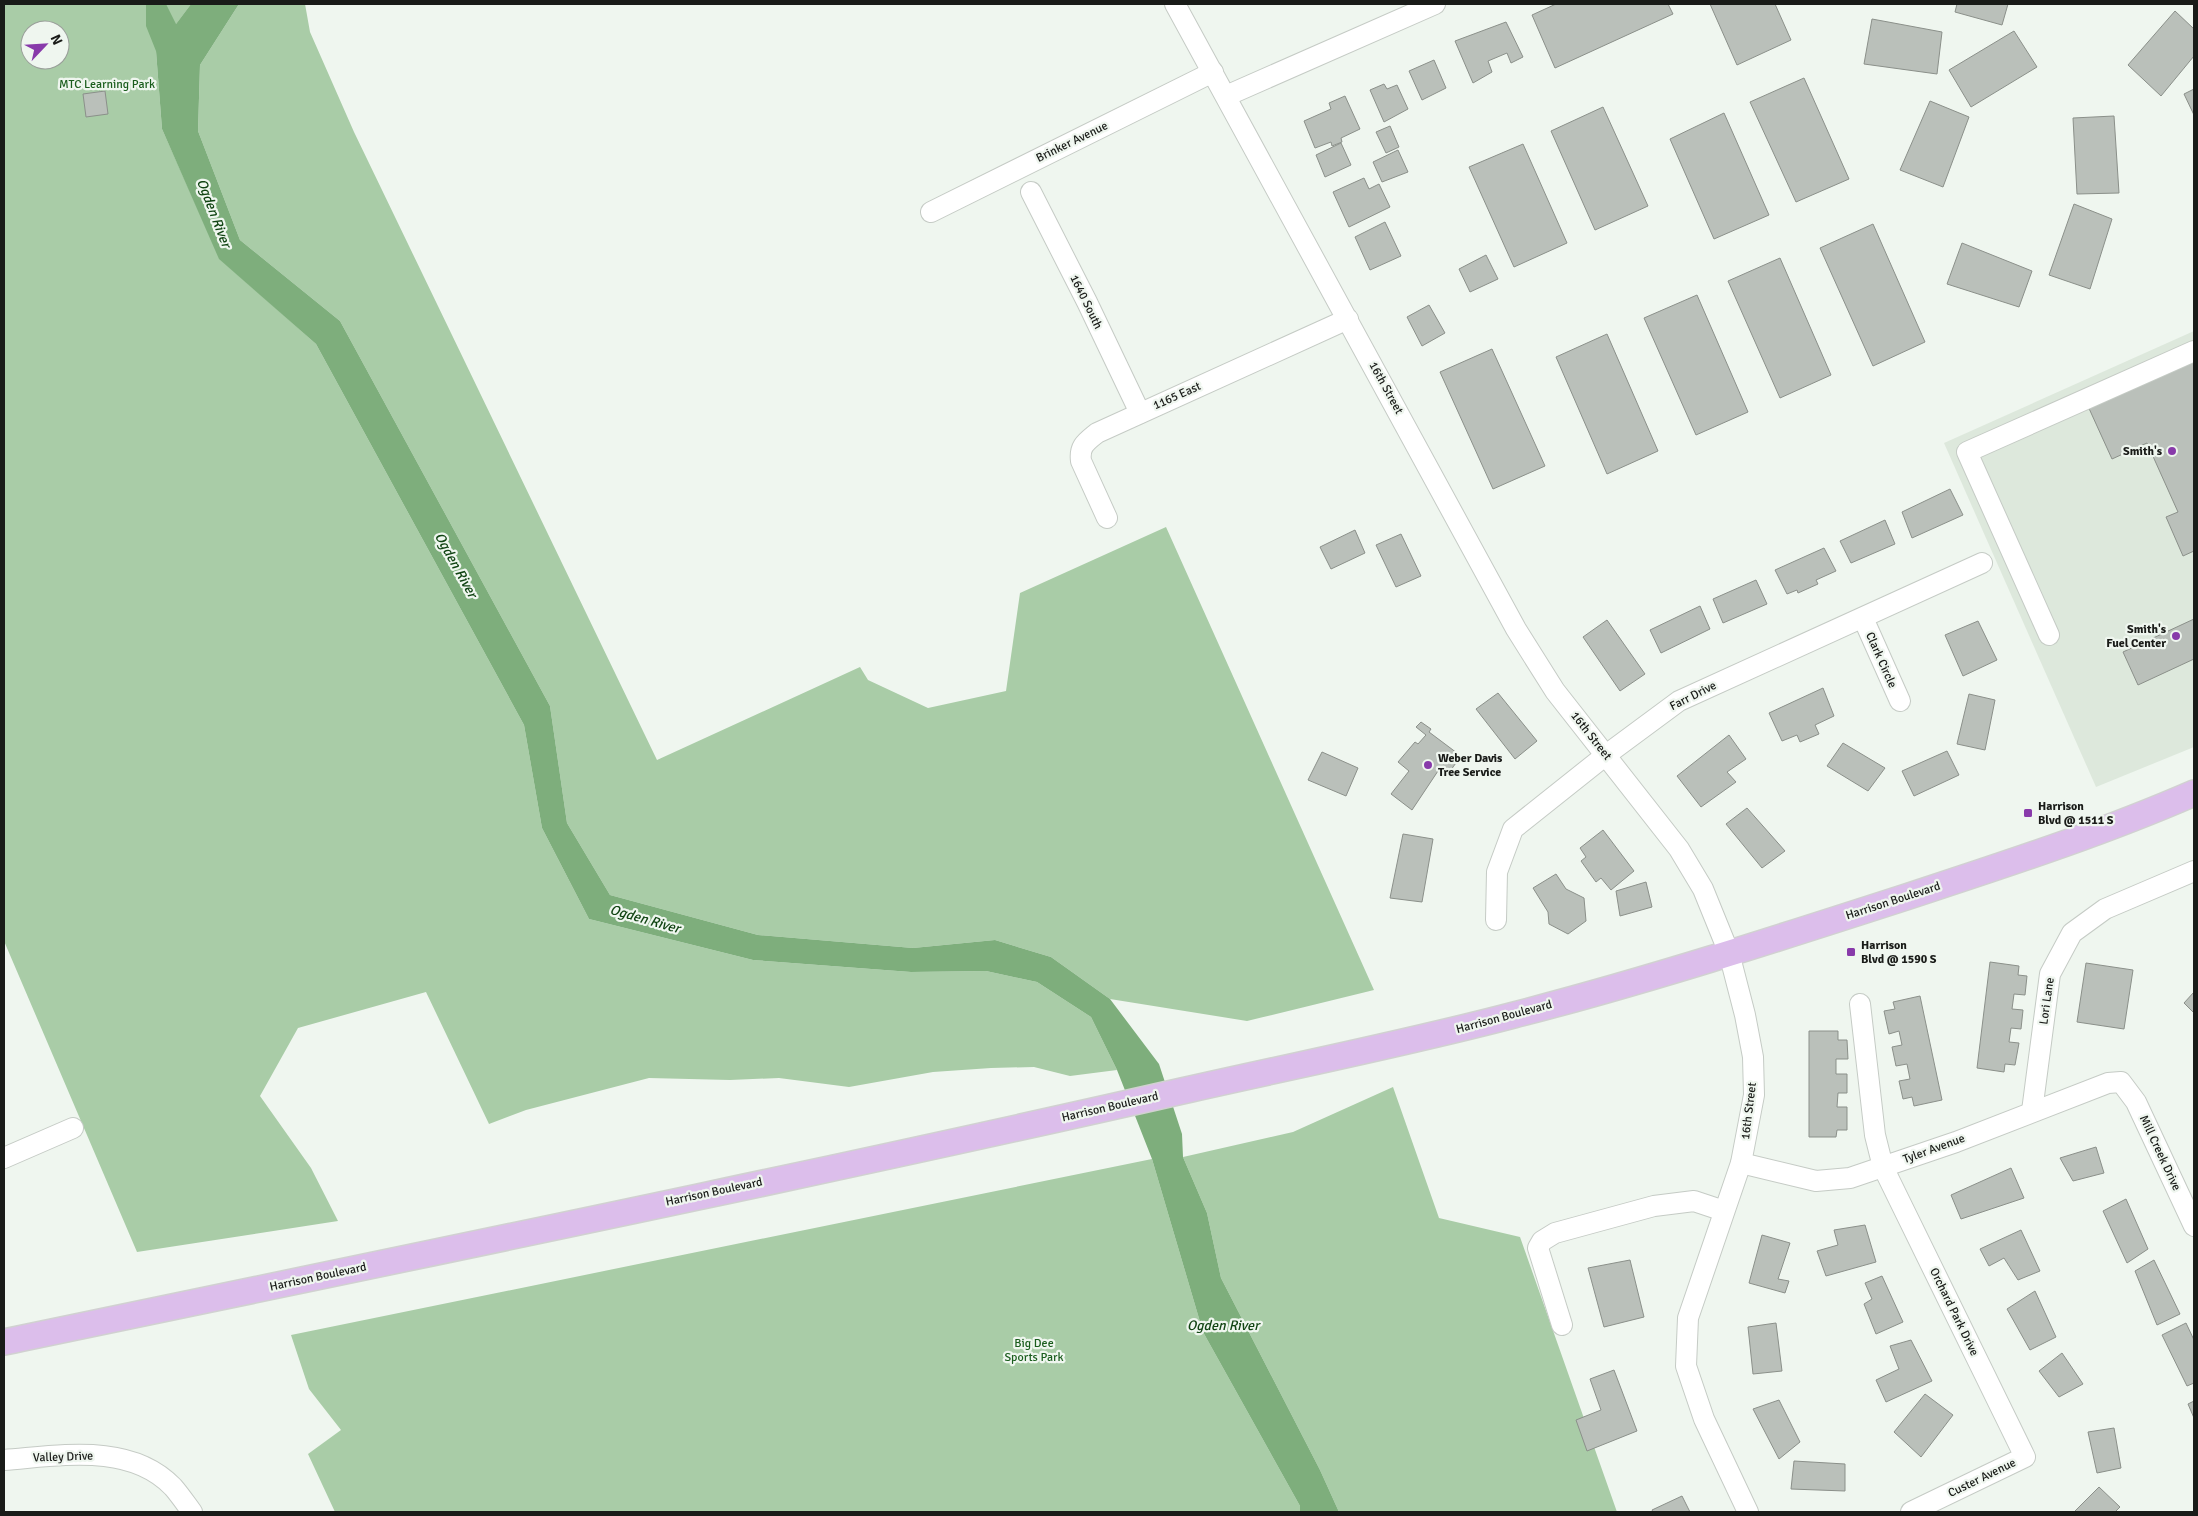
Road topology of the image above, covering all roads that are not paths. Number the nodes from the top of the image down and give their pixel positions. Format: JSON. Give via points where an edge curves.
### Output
{"nodes":[{"id":1,"x":1176,"y":4,"type":"edge"},
{"id":2,"x":1435,"y":4,"type":"edge"},
{"id":3,"x":1213,"y":72,"type":"junction"},
{"id":4,"x":1226,"y":96,"type":"junction"},
{"id":5,"x":1031,"y":192,"type":"dead end"},
{"id":6,"x":931,"y":212,"type":"dead end"},
{"id":7,"x":1348,"y":319,"type":"junction"},
{"id":8,"x":2194,"y":351,"type":"edge"},
{"id":9,"x":1140,"y":413,"type":"junction"},
{"id":10,"x":1107,"y":518,"type":"dead end"},
{"id":11,"x":1982,"y":563,"type":"dead end"},
{"id":12,"x":1863,"y":618,"type":"junction"},
{"id":13,"x":2049,"y":635,"type":"dead end"},
{"id":14,"x":1900,"y":702,"type":"dead end"},
{"id":15,"x":1606,"y":755,"type":"junction"},
{"id":16,"x":2194,"y":793,"type":"edge"},
{"id":17,"x":2194,"y":871,"type":"edge"},
{"id":18,"x":1496,"y":920,"type":"dead end"},
{"id":19,"x":1729,"y":953,"type":"junction"},
{"id":20,"x":1860,"y":1004,"type":"dead end"},
{"id":21,"x":2121,"y":1082,"type":"joint"},
{"id":22,"x":2032,"y":1111,"type":"junction"},
{"id":23,"x":72,"y":1128,"type":"dead end"},
{"id":24,"x":4,"y":1158,"type":"edge"},
{"id":25,"x":1741,"y":1163,"type":"junction"},
{"id":26,"x":1882,"y":1167,"type":"junction"},
{"id":27,"x":1724,"y":1211,"type":"junction"},
{"id":28,"x":2194,"y":1226,"type":"edge"},
{"id":29,"x":1562,"y":1325,"type":"dead end"},
{"id":30,"x":4,"y":1342,"type":"edge"},
{"id":31,"x":2025,"y":1457,"type":"joint"},
{"id":32,"x":4,"y":1460,"type":"edge"},
{"id":33,"x":192,"y":1512,"type":"edge"},
{"id":34,"x":1748,"y":1512,"type":"edge"},
{"id":35,"x":1911,"y":1512,"type":"edge"}],
"edges":[{"from":1,"to":3,"type":"street","name":"16th Street"},
{"from":2,"to":4,"type":"street"},
{"from":3,"to":4,"type":"street","name":"16th Street"},
{"from":3,"to":6,"type":"street","name":"Brinker Avenue"},
{"from":4,"to":7,"type":"street","name":"16th Street"},
{"from":5,"to":9,"type":"street","name":"1640 South"},
{"from":7,"to":9,"type":"street","name":"1165 East"},
{"from":7,"to":15,"type":"street","name":"16th Street","via":[[1516,629],[1555,690]]},
{"from":8,"to":13,"type":"street","via":[[1968,452]]},
{"from":9,"to":10,"type":"street","name":"1165 East","via":[[1096,433],[1083,444],[1080,452]]},
{"from":11,"to":12,"type":"street","name":"Farr Drive"},
{"from":12,"to":14,"type":"street","name":"Clark Circle"},
{"from":12,"to":15,"type":"street","name":"Farr Drive","via":[[1679,701]]},
{"from":15,"to":18,"type":"street","name":"Farr Drive","via":[[1513,829],[1497,872]]},
{"from":15,"to":19,"type":"street","name":"16th Street","via":[[1679,849],[1703,890]]},
{"from":16,"to":19,"type":"main road","name":"Harrison Boulevard","via":[[2142,816],[1996,868]]},
{"from":17,"to":22,"type":"street","name":"Lori Lane","via":[[2105,909],[2072,933],[2050,974]]},
{"from":19,"to":25,"type":"street","name":"16th Street","via":[[1753,1057],[1754,1095]]},
{"from":19,"to":30,"type":"main road","name":"Harrison Boulevard","via":[[1489,1022],[1092,1111]]},
{"from":20,"to":26,"type":"street","name":"Orchard Park Drive","via":[[1874,1135]]},
{"from":21,"to":22,"type":"street","name":"Tyler Avenue","via":[[2108,1083]]},
{"from":21,"to":28,"type":"street","name":"Mill Creek Drive","via":[[2136,1102]]},
{"from":22,"to":26,"type":"street","name":"Tyler Avenue"},
{"from":23,"to":24,"type":"street"},
{"from":25,"to":26,"type":"street","name":"Tyler Avenue","via":[[1816,1181],[1850,1178]]},
{"from":25,"to":27,"type":"street","name":"16th Street"},
{"from":26,"to":31,"type":"street","name":"Orchard Park Drive"},
{"from":27,"to":29,"type":"street","via":[[1694,1201],[1654,1206],[1555,1233],[1542,1241],[1538,1248]]},
{"from":27,"to":34,"type":"street","name":"16th Street","via":[[1688,1318],[1686,1366],[1704,1419]]},
{"from":31,"to":35,"type":"street","name":"Custer Avenue"},
{"from":32,"to":33,"type":"street","name":"Valley Drive","via":[[80,1454],[112,1456],[147,1468],[172,1487]]}]}
